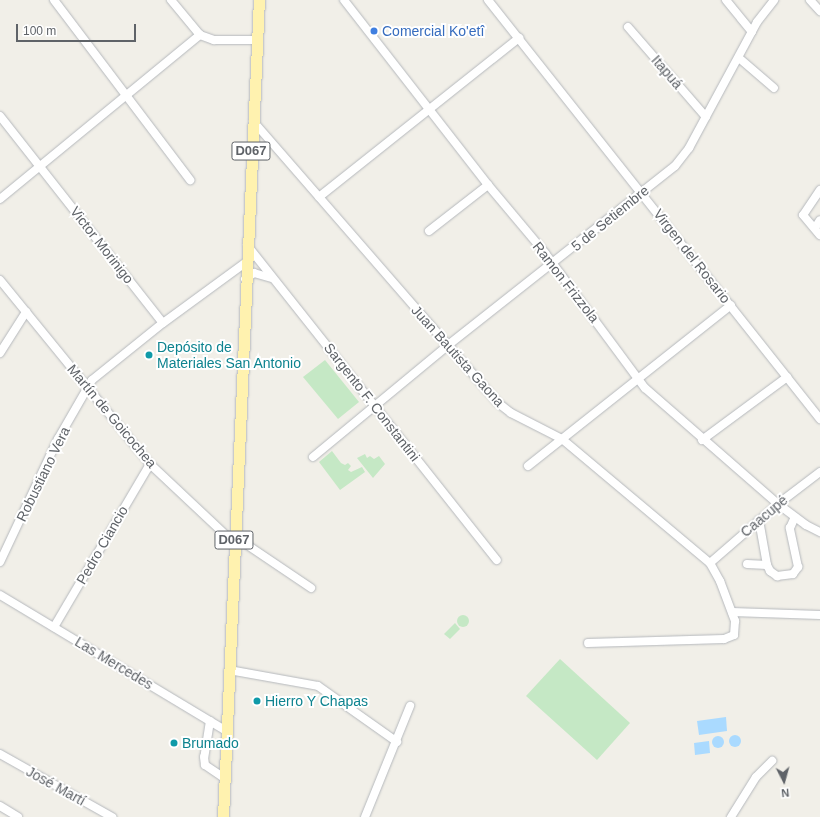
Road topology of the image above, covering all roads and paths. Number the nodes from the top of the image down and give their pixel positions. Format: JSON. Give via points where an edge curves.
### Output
{"nodes":[{"id":1,"x":54,"y":0,"type":"edge"},
{"id":2,"x":171,"y":0,"type":"edge"},
{"id":3,"x":259,"y":0,"type":"edge"},
{"id":4,"x":344,"y":0,"type":"edge"},
{"id":5,"x":488,"y":0,"type":"edge"},
{"id":6,"x":726,"y":0,"type":"edge"},
{"id":7,"x":774,"y":0,"type":"edge"},
{"id":8,"x":810,"y":0,"type":"edge"},
{"id":9,"x":820,"y":11,"type":"edge"},
{"id":10,"x":628,"y":27,"type":"dead end"},
{"id":11,"x":752,"y":32,"type":"junction"},
{"id":12,"x":200,"y":35,"type":"junction"},
{"id":13,"x":519,"y":38,"type":"junction"},
{"id":14,"x":257,"y":40,"type":"junction"},
{"id":15,"x":738,"y":58,"type":"junction"},
{"id":16,"x":774,"y":88,"type":"dead end"},
{"id":17,"x":126,"y":94,"type":"junction"},
{"id":18,"x":428,"y":110,"type":"junction"},
{"id":19,"x":0,"y":116,"type":"edge"},
{"id":20,"x":706,"y":117,"type":"junction"},
{"id":21,"x":253,"y":121,"type":"junction"},
{"id":22,"x":41,"y":167,"type":"junction"},
{"id":23,"x":190,"y":180,"type":"dead end"},
{"id":24,"x":488,"y":185,"type":"junction"},
{"id":25,"x":820,"y":190,"type":"edge"},
{"id":26,"x":641,"y":193,"type":"junction"},
{"id":27,"x":319,"y":197,"type":"junction"},
{"id":28,"x":0,"y":199,"type":"edge"},
{"id":29,"x":820,"y":220,"type":"edge"},
{"id":30,"x":815,"y":228,"type":"junction"},
{"id":31,"x":429,"y":231,"type":"dead end"},
{"id":32,"x":820,"y":235,"type":"edge"},
{"id":33,"x":246,"y":244,"type":"junction"},
{"id":34,"x":245,"y":263,"type":"junction"},
{"id":35,"x":552,"y":264,"type":"junction"},
{"id":36,"x":274,"y":279,"type":"junction"},
{"id":37,"x":0,"y":280,"type":"edge"},
{"id":38,"x":245,"y":280,"type":"junction"},
{"id":39,"x":731,"y":306,"type":"junction"},
{"id":40,"x":26,"y":312,"type":"junction"},
{"id":41,"x":163,"y":323,"type":"junction"},
{"id":42,"x":447,"y":346,"type":"junction"},
{"id":43,"x":0,"y":353,"type":"edge"},
{"id":44,"x":787,"y":377,"type":"junction"},
{"id":45,"x":637,"y":379,"type":"junction"},
{"id":46,"x":88,"y":387,"type":"junction"},
{"id":47,"x":374,"y":406,"type":"junction"},
{"id":48,"x":820,"y":419,"type":"edge"},
{"id":49,"x":562,"y":439,"type":"junction"},
{"id":50,"x":702,"y":440,"type":"junction"},
{"id":51,"x":313,"y":457,"type":"dead end"},
{"id":52,"x":150,"y":464,"type":"junction"},
{"id":53,"x":528,"y":466,"type":"dead end"},
{"id":54,"x":820,"y":472,"type":"edge"},
{"id":55,"x":778,"y":504,"type":"junction"},
{"id":56,"x":794,"y":517,"type":"junction"},
{"id":57,"x":759,"y":520,"type":"junction"},
{"id":58,"x":820,"y":532,"type":"edge"},
{"id":59,"x":234,"y":540,"type":"junction"},
{"id":60,"x":497,"y":560,"type":"dead end"},
{"id":61,"x":0,"y":562,"type":"edge"},
{"id":62,"x":710,"y":563,"type":"junction"},
{"id":63,"x":747,"y":564,"type":"dead end"},
{"id":64,"x":767,"y":565,"type":"junction"},
{"id":65,"x":311,"y":588,"type":"dead end"},
{"id":66,"x":0,"y":595,"type":"edge"},
{"id":67,"x":732,"y":612,"type":"junction"},
{"id":68,"x":820,"y":615,"type":"edge"},
{"id":69,"x":54,"y":627,"type":"junction"},
{"id":70,"x":588,"y":643,"type":"dead end"},
{"id":71,"x":229,"y":670,"type":"junction"},
{"id":72,"x":410,"y":706,"type":"dead end"},
{"id":73,"x":210,"y":721,"type":"junction"},
{"id":74,"x":226,"y":731,"type":"junction"},
{"id":75,"x":397,"y":742,"type":"junction"},
{"id":76,"x":0,"y":754,"type":"edge"},
{"id":77,"x":772,"y":762,"type":"dead end"},
{"id":78,"x":224,"y":778,"type":"junction"},
{"id":79,"x":0,"y":806,"type":"edge"},
{"id":80,"x":18,"y":817,"type":"edge"},
{"id":81,"x":112,"y":817,"type":"edge"},
{"id":82,"x":223,"y":817,"type":"edge"},
{"id":83,"x":365,"y":817,"type":"edge"},
{"id":84,"x":731,"y":817,"type":"edge"}],
"edges":[{"from":1,"to":17,"type":"street"},
{"from":2,"to":12,"type":"street"},
{"from":3,"to":14,"type":"main road","number":"D067"},
{"from":4,"to":18,"type":"street","name":"Ramon Frizzola"},
{"from":5,"to":13,"type":"street","name":"Virgen del Rosario"},
{"from":6,"to":11,"type":"street"},
{"from":7,"to":11,"type":"street","name":"5 de Setiembre"},
{"from":8,"to":9,"type":"street"},
{"from":10,"to":20,"type":"street","name":"Itapuá"},
{"from":11,"to":15,"type":"street","name":"5 de Setiembre"},
{"from":12,"to":14,"type":"street","via":[[214,40]]},
{"from":12,"to":17,"type":"street"},
{"from":13,"to":18,"type":"street"},
{"from":13,"to":26,"type":"street","name":"Virgen del Rosario"},
{"from":14,"to":21,"type":"main road","number":"D067"},
{"from":15,"to":16,"type":"street"},
{"from":15,"to":20,"type":"street","name":"5 de Setiembre"},
{"from":17,"to":22,"type":"street"},
{"from":17,"to":23,"type":"street"},
{"from":18,"to":24,"type":"street","name":"Ramon Frizzola"},
{"from":18,"to":27,"type":"street"},
{"from":19,"to":22,"type":"street","name":"Victor Morinigo"},
{"from":20,"to":26,"type":"street","name":"5 de Setiembre","via":[[689,148],[675,166]]},
{"from":21,"to":27,"type":"street","name":"Juan Bautista Gaona"},
{"from":21,"to":33,"type":"main road","number":"D067"},
{"from":22,"to":28,"type":"street"},
{"from":22,"to":41,"type":"street","name":"Victor Morinigo"},
{"from":24,"to":31,"type":"street"},
{"from":24,"to":35,"type":"street","name":"Ramon Frizzola"},
{"from":25,"to":30,"type":"street","via":[[803,215]]},
{"from":26,"to":35,"type":"street","name":"5 de Setiembre"},
{"from":26,"to":39,"type":"street","name":"Virgen del Rosario"},
{"from":27,"to":42,"type":"street","name":"Juan Bautista Gaona"},
{"from":29,"to":30,"type":"street"},
{"from":30,"to":32,"type":"street"},
{"from":33,"to":34,"type":"main road","number":"D067"},
{"from":33,"to":36,"type":"street","name":"Sargento F. Constantini"},
{"from":34,"to":38,"type":"main road","number":"D067"},
{"from":34,"to":41,"type":"street","name":"Robustiano Vera"},
{"from":35,"to":42,"type":"street","name":"5 de Setiembre"},
{"from":35,"to":45,"type":"street","name":"Ramon Frizzola"},
{"from":36,"to":38,"type":"street","via":[[254,273]]},
{"from":36,"to":47,"type":"street","name":"Sargento F. Constantini"},
{"from":37,"to":40,"type":"street","name":"Martín de Goicochea"},
{"from":38,"to":59,"type":"main road","number":"D067"},
{"from":39,"to":44,"type":"street","name":"Virgen del Rosario"},
{"from":39,"to":45,"type":"street"},
{"from":40,"to":43,"type":"street"},
{"from":40,"to":46,"type":"street","name":"Martín de Goicochea"},
{"from":41,"to":46,"type":"street","name":"Robustiano Vera","via":[[97,374]]},
{"from":42,"to":47,"type":"street","name":"5 de Setiembre"},
{"from":42,"to":49,"type":"street","name":"Juan Bautista Gaona","via":[[503,408]]},
{"from":44,"to":48,"type":"street","name":"Virgen del Rosario"},
{"from":44,"to":50,"type":"street"},
{"from":45,"to":49,"type":"street"},
{"from":45,"to":50,"type":"street","name":"Ramon Frizzola"},
{"from":46,"to":52,"type":"street","name":"Martín de Goicochea"},
{"from":46,"to":61,"type":"street","name":"Robustiano Vera","via":[[58,439]]},
{"from":47,"to":51,"type":"street","name":"5 de Setiembre"},
{"from":47,"to":60,"type":"street","name":"Sargento F. Constantini"},
{"from":49,"to":53,"type":"street"},
{"from":49,"to":62,"type":"street","name":"Juan Bautista Gaona"},
{"from":50,"to":55,"type":"street","name":"Ramon Frizzola"},
{"from":52,"to":59,"type":"street","name":"Martín de Goicochea"},
{"from":52,"to":69,"type":"street","name":"Pedro Ciancio"},
{"from":54,"to":55,"type":"street","name":"Caacupé"},
{"from":55,"to":56,"type":"street","name":"Ramon Frizzola"},
{"from":55,"to":57,"type":"street","name":"Caacupé"},
{"from":56,"to":58,"type":"street","name":"Ramon Frizzola"},
{"from":56,"to":64,"type":"street","via":[[790,528],[798,567],[793,574],[777,576]]},
{"from":57,"to":62,"type":"street","name":"Caacupé"},
{"from":57,"to":64,"type":"street"},
{"from":59,"to":65,"type":"street","name":"Martín de Goicochea"},
{"from":59,"to":71,"type":"main road","number":"D067"},
{"from":62,"to":67,"type":"street","name":"Juan Bautista Gaona"},
{"from":63,"to":64,"type":"street"},
{"from":66,"to":69,"type":"street","name":"Las Mercedes"},
{"from":67,"to":68,"type":"street"},
{"from":67,"to":70,"type":"street","name":"Juan Bautista Gaona","via":[[736,628],[734,635],[714,640]]},
{"from":69,"to":73,"type":"street","name":"Las Mercedes"},
{"from":71,"to":74,"type":"main road","number":"D067"},
{"from":71,"to":75,"type":"street","via":[[318,686]]},
{"from":72,"to":75,"type":"street"},
{"from":73,"to":74,"type":"street","name":"Las Mercedes"},
{"from":73,"to":78,"type":"street","via":[[204,761],[206,767]]},
{"from":74,"to":78,"type":"main road","number":"D067"},
{"from":75,"to":83,"type":"street"},
{"from":76,"to":81,"type":"street","name":"José Martí"},
{"from":77,"to":84,"type":"street","via":[[756,777]]},
{"from":78,"to":82,"type":"main road","number":"D067"},
{"from":79,"to":80,"type":"street"}]}
